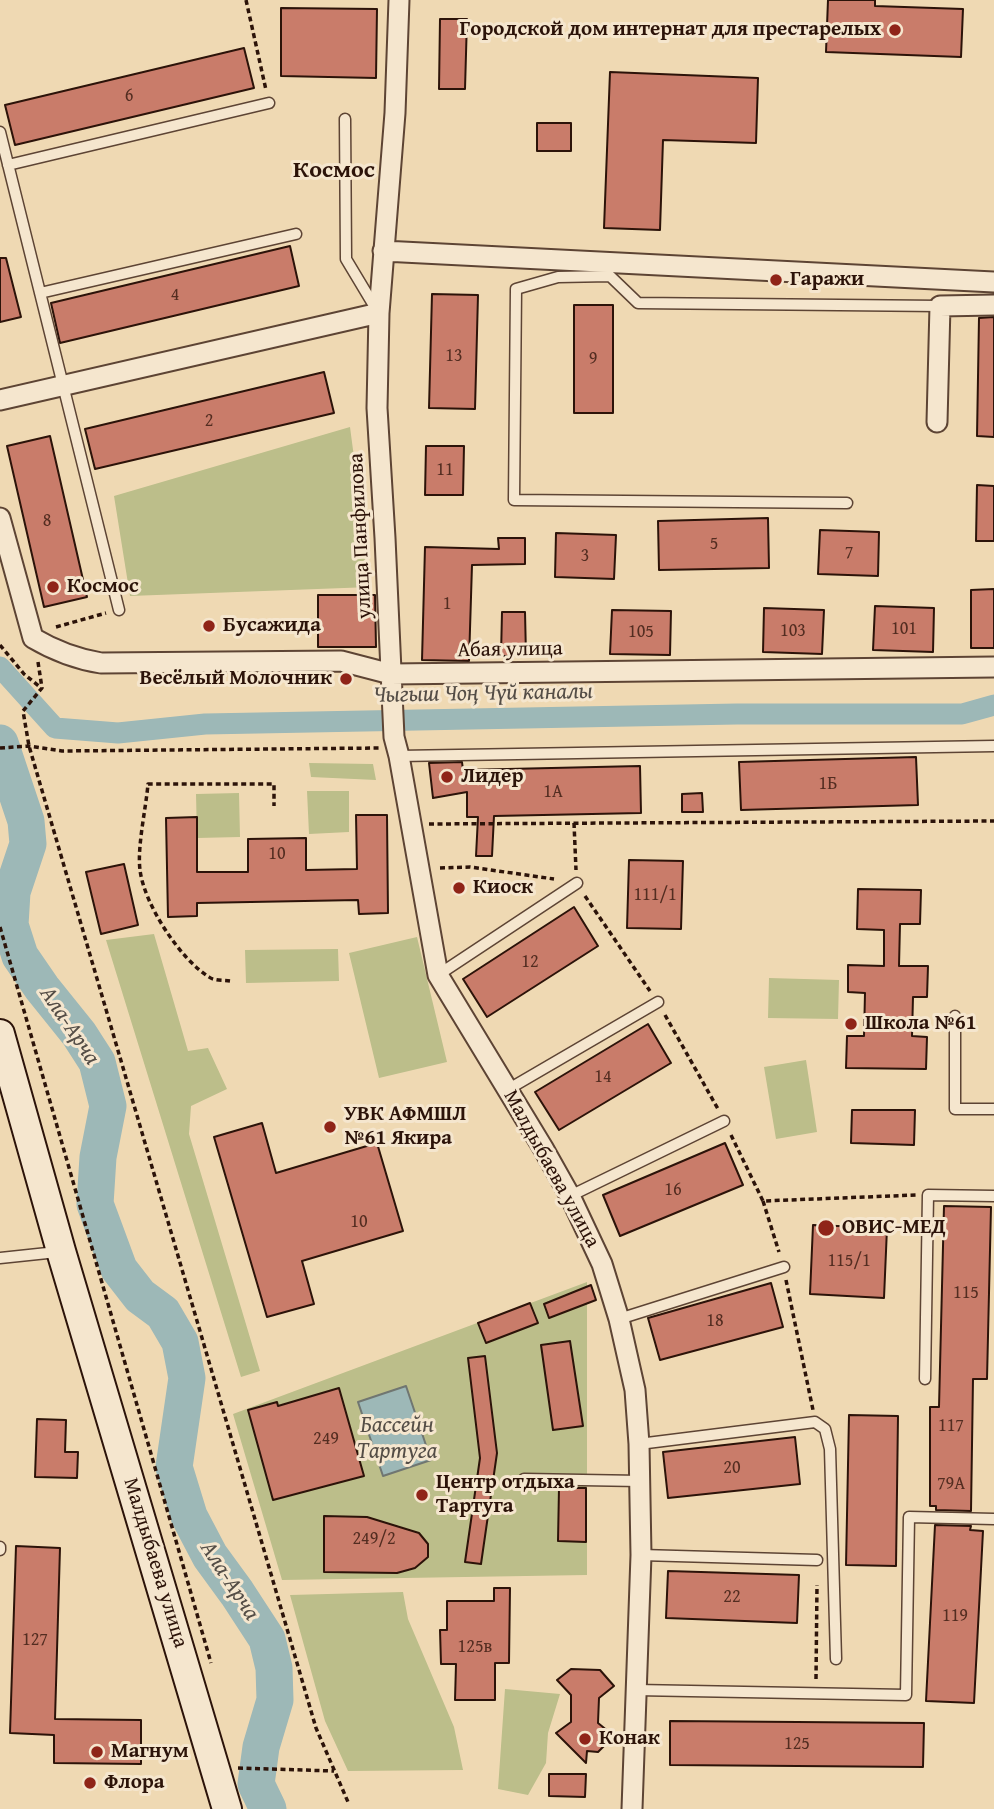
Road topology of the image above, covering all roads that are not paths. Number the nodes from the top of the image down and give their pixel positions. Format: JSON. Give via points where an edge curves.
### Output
{"nodes":[{"id":1,"x":399,"y":0,"type":"edge"},
{"id":2,"x":269,"y":103,"type":"road end"},
{"id":3,"x":345,"y":119,"type":"dead end"},
{"id":4,"x":0,"y":132,"type":"edge"},
{"id":5,"x":8,"y":165,"type":"junction"},
{"id":6,"x":296,"y":234,"type":"dead end"},
{"id":7,"x":383,"y":251,"type":"junction"},
{"id":8,"x":994,"y":282,"type":"edge"},
{"id":9,"x":40,"y":293,"type":"junction"},
{"id":10,"x":994,"y":305,"type":"edge"},
{"id":11,"x":940,"y":306,"type":"junction"},
{"id":12,"x":379,"y":313,"type":"junction"},
{"id":13,"x":63,"y":386,"type":"junction"},
{"id":14,"x":0,"y":400,"type":"edge"},
{"id":15,"x":937,"y":422,"type":"dead end"},
{"id":16,"x":847,"y":503,"type":"dead end"},
{"id":17,"x":0,"y":518,"type":"edge"},
{"id":18,"x":119,"y":610,"type":"road end"},
{"id":19,"x":994,"y":667,"type":"edge"},
{"id":20,"x":391,"y":674,"type":"junction"},
{"id":21,"x":396,"y":746,"type":"junction"},
{"id":22,"x":994,"y":746,"type":"edge"},
{"id":23,"x":577,"y":883,"type":"road end"},
{"id":24,"x":438,"y":975,"type":"junction"},
{"id":25,"x":658,"y":1002,"type":"road end"},
{"id":26,"x":955,"y":1017,"type":"dead end"},
{"id":27,"x":0,"y":1034,"type":"edge"},
{"id":28,"x":507,"y":1090,"type":"junction"},
{"id":29,"x":994,"y":1109,"type":"edge"},
{"id":30,"x":724,"y":1121,"type":"road end"},
{"id":31,"x":570,"y":1196,"type":"junction"},
{"id":32,"x":994,"y":1196,"type":"edge"},
{"id":33,"x":61,"y":1251,"type":"junction"},
{"id":34,"x":0,"y":1258,"type":"edge"},
{"id":35,"x":784,"y":1267,"type":"road end"},
{"id":36,"x":619,"y":1319,"type":"junction"},
{"id":37,"x":925,"y":1379,"type":"dead end"},
{"id":38,"x":639,"y":1444,"type":"junction"},
{"id":39,"x":524,"y":1479,"type":"dead end"},
{"id":40,"x":640,"y":1481,"type":"junction"},
{"id":41,"x":994,"y":1519,"type":"edge"},
{"id":42,"x":641,"y":1555,"type":"junction"},
{"id":43,"x":817,"y":1560,"type":"road end"},
{"id":44,"x":836,"y":1659,"type":"dead end"},
{"id":45,"x":636,"y":1690,"type":"junction"},
{"id":46,"x":227,"y":1809,"type":"edge"},
{"id":47,"x":632,"y":1809,"type":"edge"}],
"edges":[{"from":1,"to":7,"type":"street","name":"улица Панфилова"},
{"from":2,"to":5,"type":"lane"},
{"from":3,"to":12,"type":"lane","via":[[346,259]]},
{"from":4,"to":5,"type":"lane"},
{"from":5,"to":9,"type":"lane"},
{"from":6,"to":9,"type":"lane"},
{"from":7,"to":8,"type":"street"},
{"from":7,"to":12,"type":"street","name":"улица Панфилова"},
{"from":9,"to":13,"type":"lane"},
{"from":10,"to":11,"type":"street"},
{"from":11,"to":15,"type":"street"},
{"from":11,"to":16,"type":"lane","via":[[638,303],[610,276],[558,277],[516,289],[514,500]]},
{"from":12,"to":13,"type":"street"},
{"from":12,"to":20,"type":"street","name":"улица Панфилова","via":[[377,408]]},
{"from":13,"to":14,"type":"street"},
{"from":13,"to":18,"type":"lane"},
{"from":17,"to":20,"type":"street","name":"Абая улица","via":[[39,641],[68,656],[101,663],[341,661]]},
{"from":19,"to":20,"type":"street","name":"Абая улица"},
{"from":20,"to":21,"type":"street","name":"улица Панфилова"},
{"from":21,"to":22,"type":"lane"},
{"from":21,"to":24,"type":"street","name":"Малдыбаева улица"},
{"from":23,"to":24,"type":"lane"},
{"from":24,"to":28,"type":"street","name":"Малдыбаева улица"},
{"from":25,"to":28,"type":"lane"},
{"from":26,"to":29,"type":"lane","via":[[955,1109]]},
{"from":27,"to":33,"type":"street","name":"Малдыбаева улица"},
{"from":28,"to":31,"type":"street","name":"Малдыбаева улица"},
{"from":30,"to":31,"type":"lane"},
{"from":31,"to":36,"type":"street","name":"Малдыбаева улица","via":[[602,1264]]},
{"from":32,"to":37,"type":"lane","via":[[928,1195]]},
{"from":33,"to":34,"type":"lane"},
{"from":33,"to":46,"type":"street","name":"Малдыбаева улица"},
{"from":35,"to":36,"type":"lane"},
{"from":36,"to":38,"type":"street","name":"Малдыбаева улица","via":[[635,1390]]},
{"from":38,"to":40,"type":"street","name":"Малдыбаева улица"},
{"from":38,"to":44,"type":"lane","via":[[815,1422],[825,1429],[830,1449]]},
{"from":39,"to":40,"type":"lane"},
{"from":40,"to":42,"type":"street","name":"Малдыбаева улица"},
{"from":41,"to":45,"type":"lane","via":[[909,1517],[906,1695]]},
{"from":42,"to":43,"type":"lane"},
{"from":42,"to":45,"type":"street","name":"Малдыбаева улица"},
{"from":45,"to":47,"type":"street","name":"Малдыбаева улица"}]}
